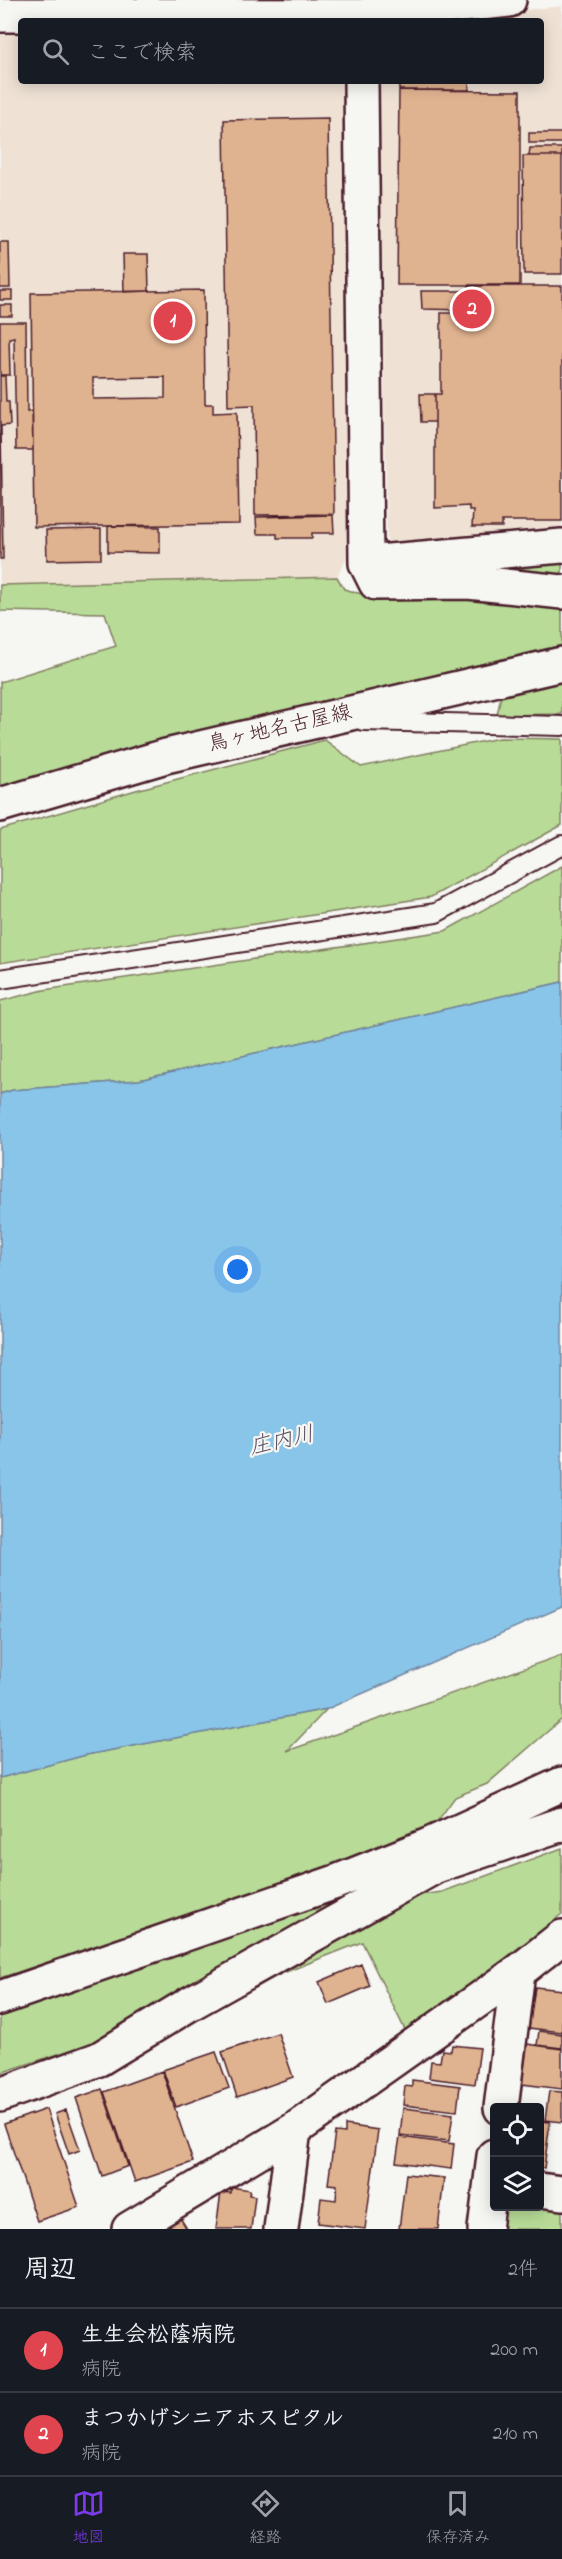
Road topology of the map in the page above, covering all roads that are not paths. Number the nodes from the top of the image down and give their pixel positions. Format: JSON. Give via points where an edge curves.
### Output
{"nodes":[{"id":1,"x":508,"y":0,"type":"edge"},
{"id":2,"x":450,"y":3,"type":"edge"},
{"id":3,"x":98,"y":7,"type":"edge"},
{"id":4,"x":360,"y":12,"type":"edge"},
{"id":5,"x":0,"y":15,"type":"edge"},
{"id":6,"x":362,"y":84,"type":"edge"},
{"id":7,"x":562,"y":546,"type":"edge"},
{"id":8,"x":366,"y":563,"type":"junction"},
{"id":9,"x":562,"y":592,"type":"edge"},
{"id":10,"x":562,"y":664,"type":"edge"},
{"id":11,"x":318,"y":720,"type":"junction"},
{"id":12,"x":562,"y":726,"type":"edge"},
{"id":13,"x":0,"y":805,"type":"edge"},
{"id":14,"x":562,"y":845,"type":"edge"},
{"id":15,"x":0,"y":979,"type":"edge"},
{"id":16,"x":562,"y":1784,"type":"edge"},
{"id":17,"x":562,"y":1824,"type":"edge"},
{"id":18,"x":433,"y":1856,"type":"junction"},
{"id":19,"x":562,"y":1937,"type":"edge"},
{"id":20,"x":518,"y":1972,"type":"junction"},
{"id":21,"x":0,"y":1998,"type":"edge"},
{"id":22,"x":0,"y":2096,"type":"edge"},
{"id":23,"x":502,"y":2103,"type":"edge"},
{"id":24,"x":294,"y":2130,"type":"junction"},
{"id":25,"x":544,"y":2191,"type":"edge"},
{"id":26,"x":562,"y":2193,"type":"edge"},
{"id":27,"x":490,"y":2195,"type":"edge"},
{"id":28,"x":129,"y":2229,"type":"edge"},
{"id":29,"x":281,"y":2229,"type":"edge"},
{"id":30,"x":485,"y":2229,"type":"edge"}],
"edges":[{"from":1,"to":2,"type":"street"},
{"from":2,"to":4,"type":"street"},
{"from":3,"to":4,"type":"street"},
{"from":3,"to":5,"type":"street"},
{"from":6,"to":8,"type":"street"},
{"from":7,"to":8,"type":"street"},
{"from":8,"to":9,"type":"street","via":[[376,583],[468,582]]},
{"from":10,"to":11,"type":"street","name":"鳥ヶ地名古屋線"},
{"from":11,"to":12,"type":"lane"},
{"from":11,"to":13,"type":"street","name":"鳥ヶ地名古屋線","via":[[166,756]]},
{"from":14,"to":15,"type":"lane","via":[[436,913]]},
{"from":16,"to":18,"type":"street"},
{"from":17,"to":18,"type":"street"},
{"from":18,"to":21,"type":"street","via":[[336,1882]]},
{"from":18,"to":22,"type":"street","via":[[99,2059]]},
{"from":19,"to":20,"type":"street"},
{"from":20,"to":23,"type":"street"},
{"from":20,"to":24,"type":"street"},
{"from":24,"to":28,"type":"street"},
{"from":24,"to":29,"type":"street"},
{"from":25,"to":26,"type":"street"},
{"from":27,"to":30,"type":"street"}]}
